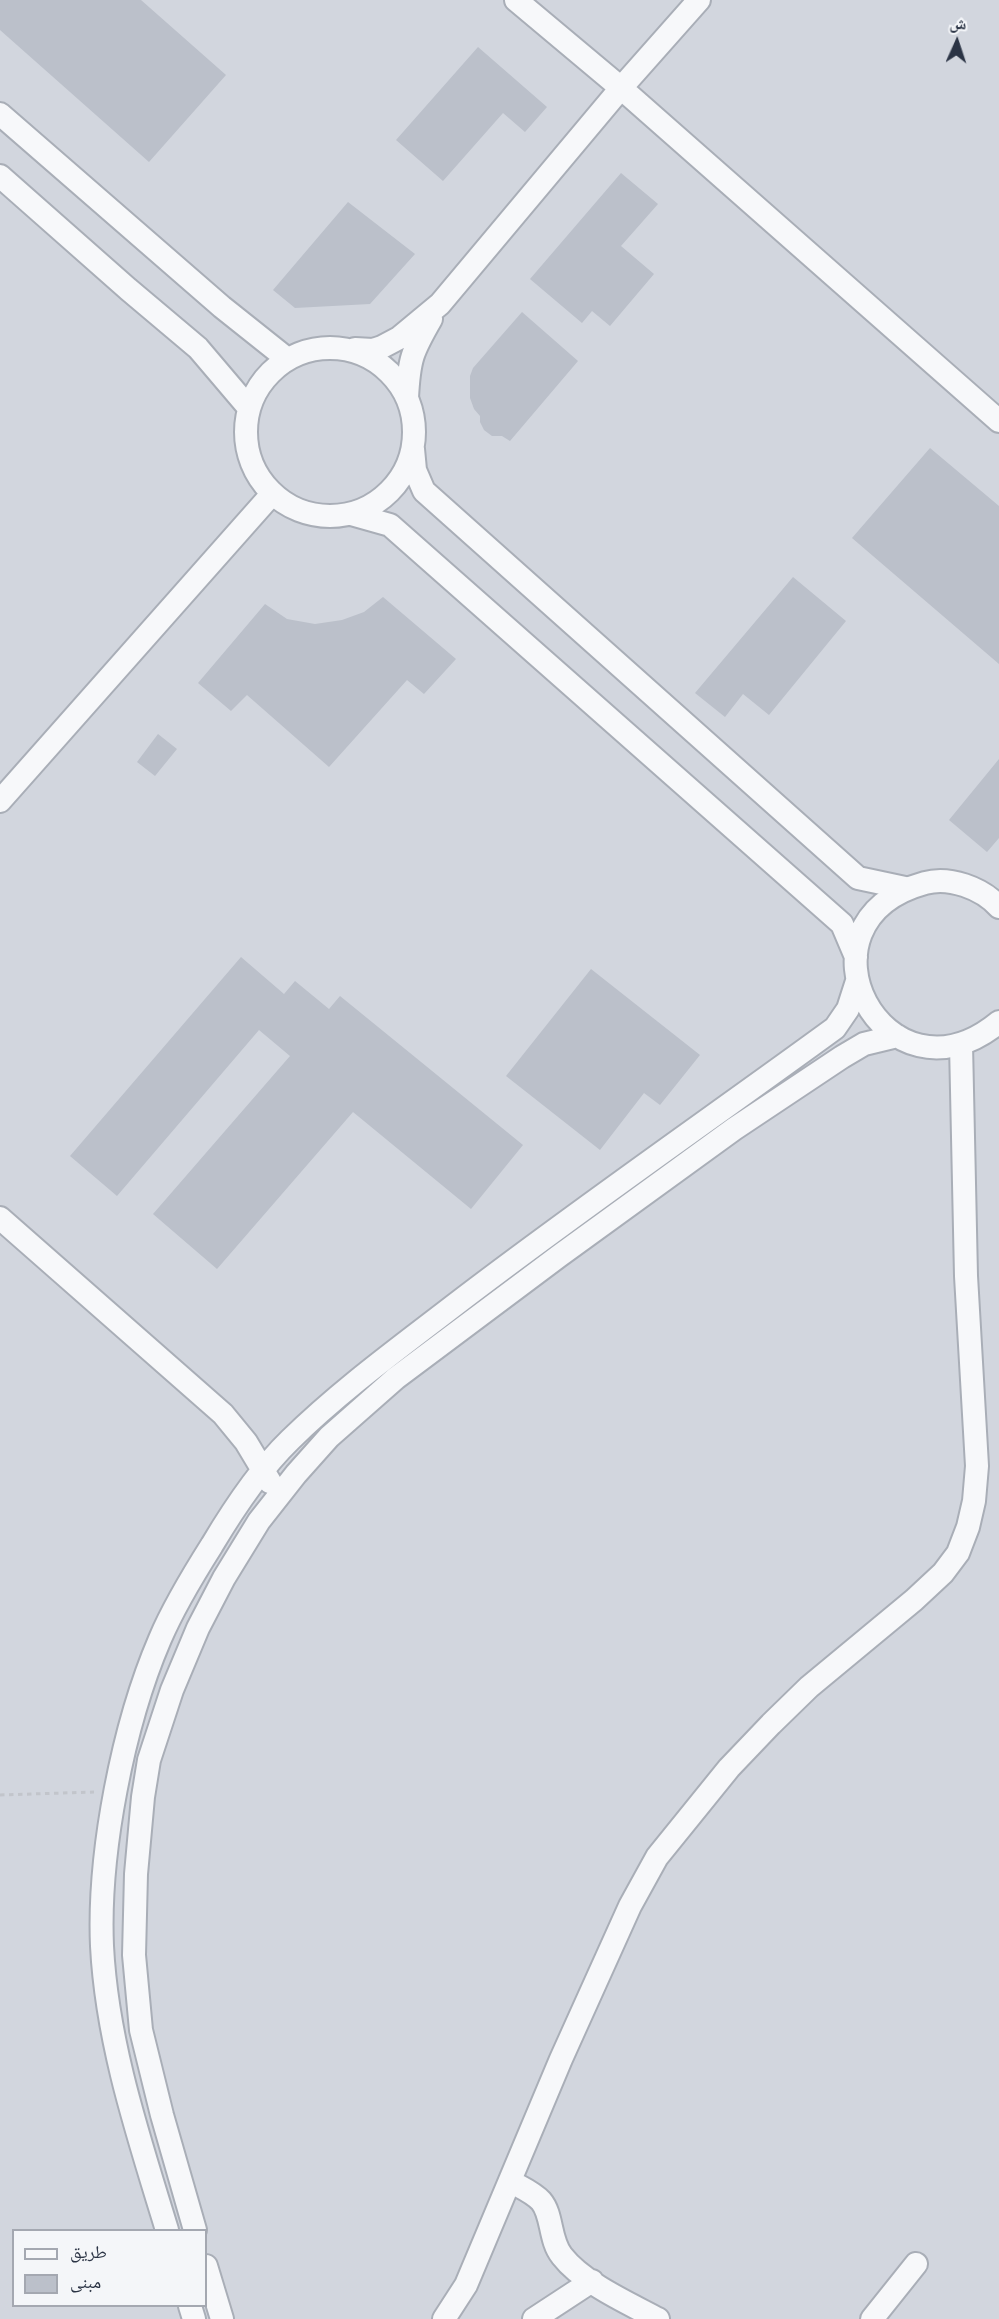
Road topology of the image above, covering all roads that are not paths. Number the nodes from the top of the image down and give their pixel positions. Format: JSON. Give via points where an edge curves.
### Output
{"nodes":[{"id":1,"x":516,"y":0,"type":"edge"},
{"id":2,"x":699,"y":0,"type":"edge"},
{"id":3,"x":621,"y":88,"type":"junction"},
{"id":4,"x":0,"y":114,"type":"edge"},
{"id":5,"x":0,"y":176,"type":"edge"},
{"id":6,"x":440,"y":304,"type":"junction"},
{"id":7,"x":349,"y":350,"type":"junction"},
{"id":8,"x":286,"y":358,"type":"junction"},
{"id":9,"x":407,"y":398,"type":"junction"},
{"id":10,"x":249,"y":408,"type":"junction"},
{"id":11,"x":999,"y":421,"type":"edge"},
{"id":12,"x":412,"y":449,"type":"junction"},
{"id":13,"x":272,"y":494,"type":"junction"},
{"id":14,"x":351,"y":514,"type":"junction"},
{"id":15,"x":0,"y":801,"type":"edge"},
{"id":16,"x":905,"y":888,"type":"junction"},
{"id":17,"x":989,"y":890,"type":"edge"},
{"id":18,"x":999,"y":907,"type":"edge"},
{"id":19,"x":856,"y":957,"type":"junction"},
{"id":20,"x":857,"y":981,"type":"junction"},
{"id":21,"x":999,"y":1022,"type":"edge"},
{"id":22,"x":897,"y":1036,"type":"junction"},
{"id":23,"x":961,"y":1044,"type":"junction"},
{"id":24,"x":0,"y":1218,"type":"edge"},
{"id":25,"x":264,"y":1470,"type":"junction"},
{"id":26,"x":277,"y":1497,"type":"junction"},
{"id":27,"x":510,"y":2181,"type":"junction"},
{"id":28,"x":167,"y":2229,"type":"edge"},
{"id":29,"x":195,"y":2229,"type":"edge"},
{"id":30,"x":916,"y":2264,"type":"dead end"},
{"id":31,"x":207,"y":2269,"type":"edge"},
{"id":32,"x":592,"y":2281,"type":"junction"},
{"id":33,"x":222,"y":2319,"type":"edge"},
{"id":34,"x":444,"y":2319,"type":"edge"},
{"id":35,"x":534,"y":2319,"type":"edge"},
{"id":36,"x":658,"y":2319,"type":"edge"},
{"id":37,"x":872,"y":2319,"type":"edge"}],
"edges":[{"from":1,"to":3,"type":"street"},
{"from":2,"to":3,"type":"street"},
{"from":3,"to":6,"type":"street"},
{"from":3,"to":11,"type":"street"},
{"from":4,"to":8,"type":"street"},
{"from":5,"to":10,"type":"street","via":[[198,348]]},
{"from":6,"to":7,"type":"street","via":[[382,347]]},
{"from":6,"to":9,"type":"street","via":[[414,350]]},
{"from":7,"to":8,"type":"street","via":[[324,348]]},
{"from":7,"to":9,"type":"street","via":[[374,360],[396,379]]},
{"from":8,"to":10,"type":"street","via":[[270,371]]},
{"from":9,"to":12,"type":"street","via":[[414,423]]},
{"from":10,"to":13,"type":"street","via":[[246,442],[257,475]]},
{"from":12,"to":14,"type":"street","via":[[405,470],[391,490],[369,507]]},
{"from":12,"to":16,"type":"street","via":[[424,491],[858,878]]},
{"from":13,"to":14,"type":"street","via":[[290,507],[325,516]]},
{"from":13,"to":15,"type":"street"},
{"from":14,"to":19,"type":"street","via":[[390,525],[842,924]]},
{"from":16,"to":17,"type":"street","via":[[930,882]]},
{"from":16,"to":19,"type":"street","via":[[872,914],[861,932]]},
{"from":17,"to":18,"type":"street"},
{"from":19,"to":20,"type":"street"},
{"from":20,"to":22,"type":"street","via":[[865,1003],[879,1022]]},
{"from":20,"to":25,"type":"street","via":[[848,1009],[835,1028],[511,1262],[340,1394]]},
{"from":21,"to":23,"type":"street","via":[[983,1035]]},
{"from":22,"to":23,"type":"street","via":[[917,1045]]},
{"from":22,"to":26,"type":"street","via":[[864,1044],[842,1057],[734,1129],[559,1256],[396,1378],[329,1437]]},
{"from":23,"to":27,"type":"street","via":[[966,1276],[977,1466],[974,1501],[958,1553],[914,1600],[771,1724],[729,1768],[657,1857],[603,1966]]},
{"from":24,"to":25,"type":"street","via":[[223,1414]]},
{"from":25,"to":26,"type":"street"},
{"from":25,"to":28,"type":"street","via":[[219,1532],[160,1638],[138,1702],[116,1794],[105,1868],[102,1946],[110,2013],[131,2111]]},
{"from":26,"to":29,"type":"street","via":[[224,1578],[198,1628],[162,1720],[149,1760],[143,1797],[134,1955],[141,2030]]},
{"from":27,"to":32,"type":"street","via":[[543,2203],[554,2244],[572,2267]]},
{"from":27,"to":34,"type":"street","via":[[466,2285]]},
{"from":30,"to":37,"type":"street"},
{"from":31,"to":33,"type":"street"},
{"from":32,"to":35,"type":"street"},
{"from":32,"to":36,"type":"street"}]}
